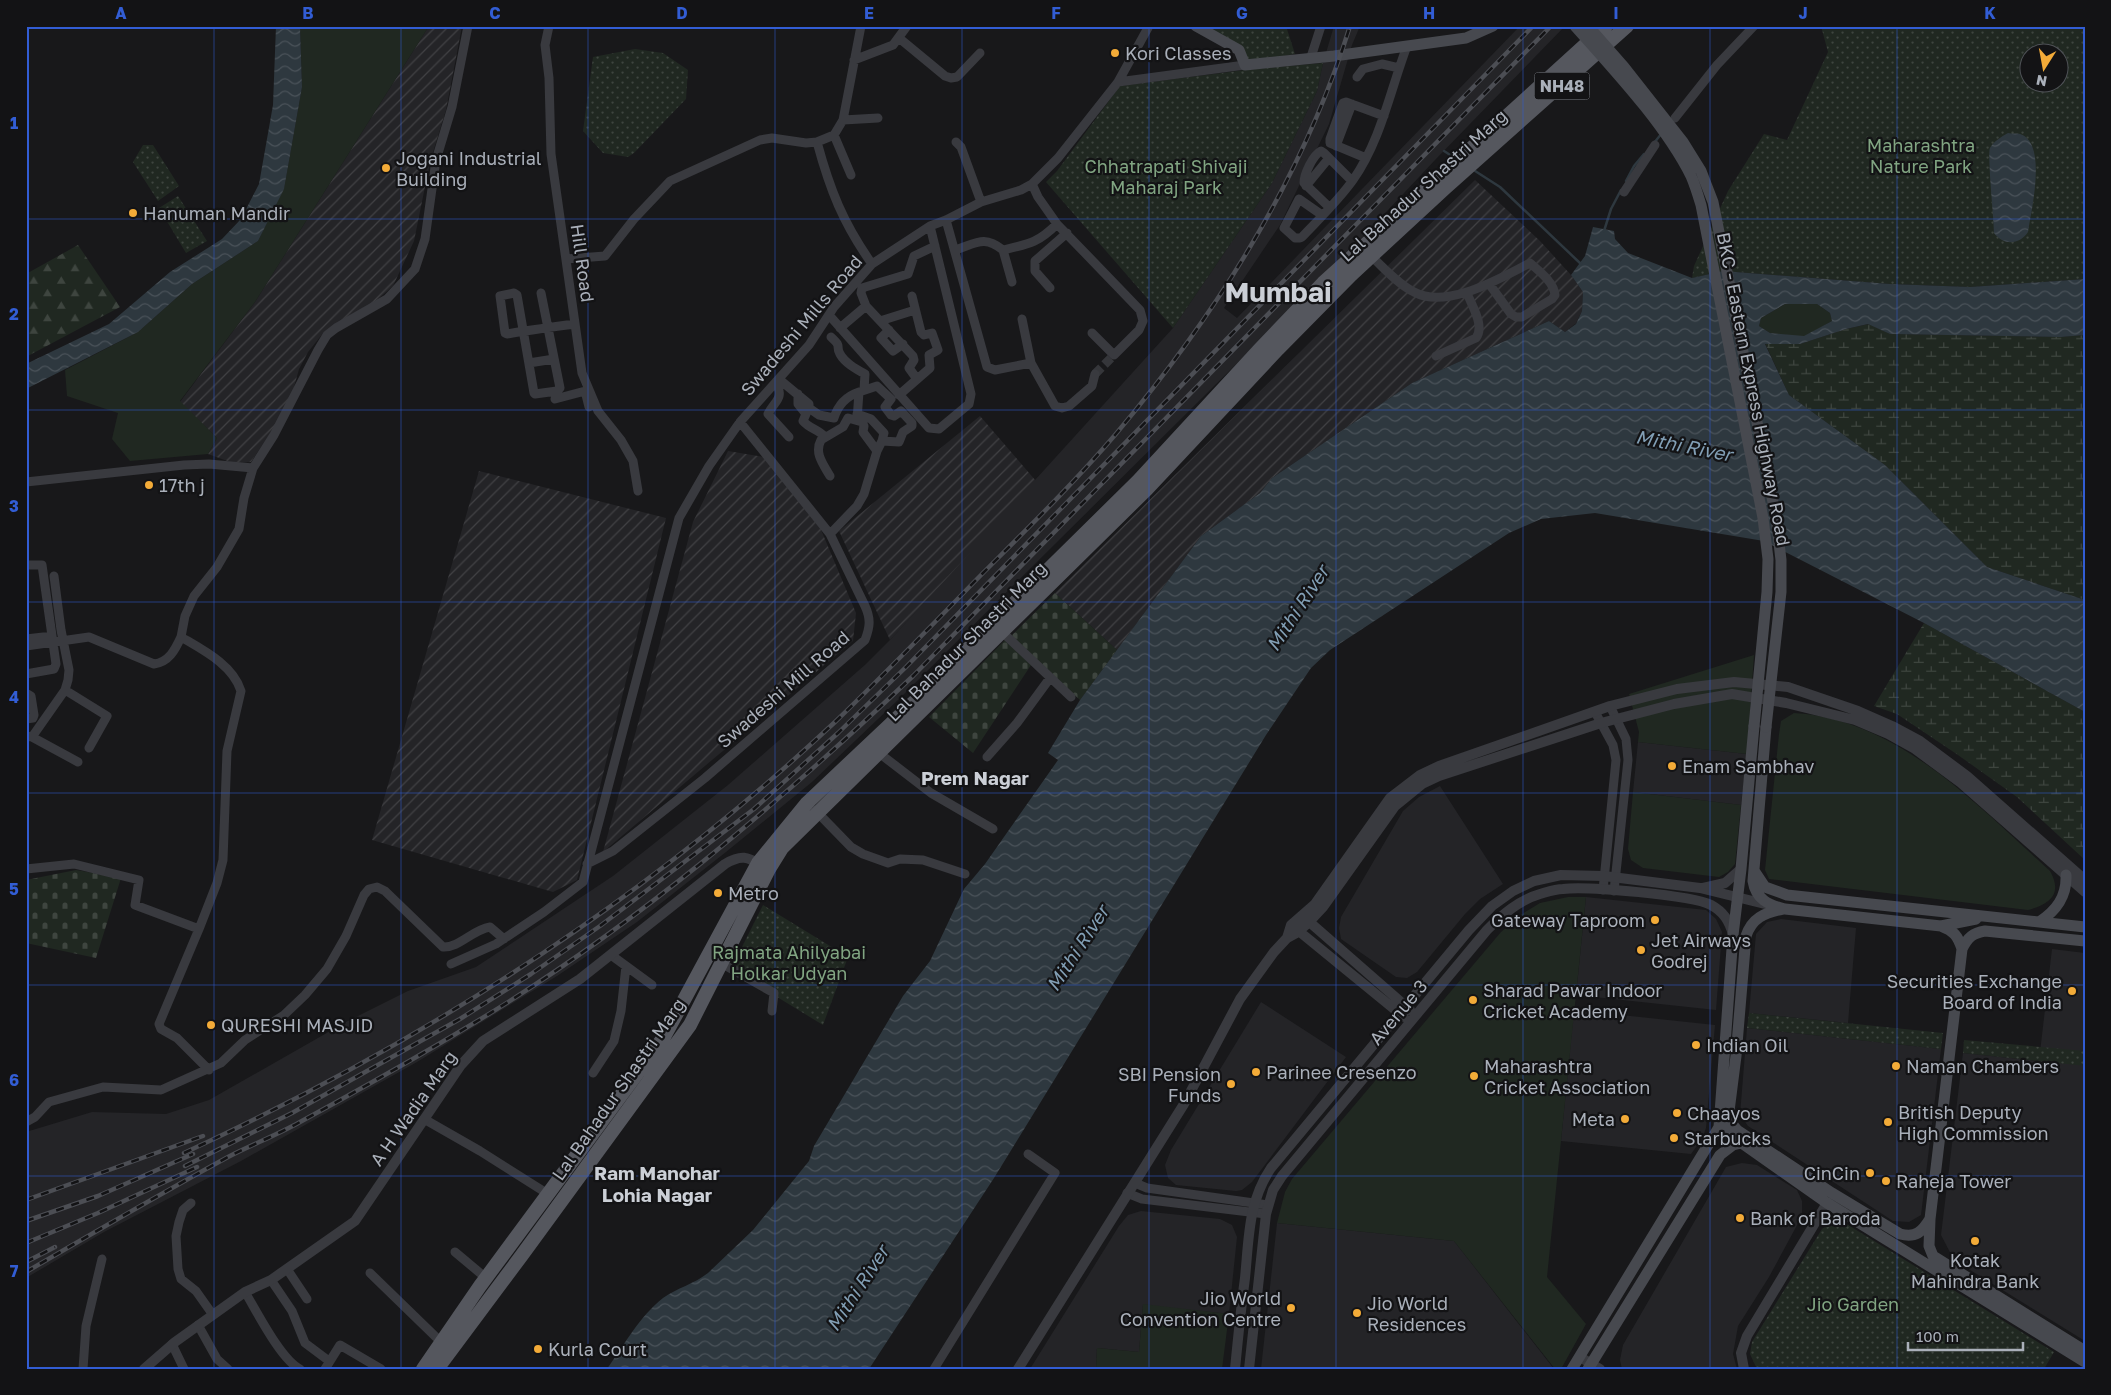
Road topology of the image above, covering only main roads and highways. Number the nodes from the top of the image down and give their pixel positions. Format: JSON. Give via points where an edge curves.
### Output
{"nodes":[{"id":1,"x":1196,"y":26,"type":"edge"},
{"id":2,"x":1493,"y":26,"type":"edge"},
{"id":3,"x":1575,"y":26,"type":"edge"},
{"id":4,"x":1588,"y":26,"type":"edge"},
{"id":5,"x":1606,"y":26,"type":"edge"},
{"id":6,"x":1627,"y":26,"type":"edge"},
{"id":7,"x":1521,"y":112,"type":"junction"},
{"id":8,"x":1395,"y":226,"type":"junction"},
{"id":9,"x":1278,"y":349,"type":"junction"},
{"id":10,"x":1259,"y":350,"type":"junction"},
{"id":11,"x":1142,"y":485,"type":"junction"},
{"id":12,"x":1017,"y":608,"type":"junction"},
{"id":13,"x":960,"y":665,"type":"junction"},
{"id":14,"x":1760,"y":726,"type":"junction"},
{"id":15,"x":778,"y":845,"type":"junction"},
{"id":16,"x":763,"y":866,"type":"junction"},
{"id":17,"x":1754,"y":870,"type":"junction"},
{"id":18,"x":2066,"y":875,"type":"road end"},
{"id":19,"x":1785,"y":908,"type":"junction"},
{"id":20,"x":1986,"y":916,"type":"junction"},
{"id":21,"x":2039,"y":922,"type":"junction"},
{"id":22,"x":1941,"y":926,"type":"junction"},
{"id":23,"x":2085,"y":928,"type":"edge"},
{"id":24,"x":2085,"y":941,"type":"edge"},
{"id":25,"x":1962,"y":948,"type":"junction"},
{"id":26,"x":1728,"y":1119,"type":"junction"},
{"id":27,"x":1718,"y":1127,"type":"junction"},
{"id":28,"x":1741,"y":1143,"type":"junction"},
{"id":29,"x":548,"y":1194,"type":"junction"},
{"id":30,"x":562,"y":1201,"type":"junction"},
{"id":31,"x":1930,"y":1220,"type":"junction"},
{"id":32,"x":2085,"y":1350,"type":"edge"},
{"id":33,"x":2085,"y":1362,"type":"edge"},
{"id":34,"x":1594,"y":1367,"type":"edge"},
{"id":35,"x":1573,"y":1368,"type":"edge"},
{"id":36,"x":423,"y":1369,"type":"edge"},
{"id":37,"x":436,"y":1369,"type":"edge"}],
"edges":[{"from":1,"to":2,"type":"main road","via":[[1239,50],[1245,65],[1466,38]]},
{"from":3,"to":14,"type":"main road","name":"BKC - Eastern Express Highway Road","bridge":true,"via":[[1674,146],[1692,177],[1702,205],[1763,518],[1768,559]]},
{"from":4,"to":14,"type":"main road","name":"BKC - Eastern Express Highway Road","bridge":true,"via":[[1684,142],[1701,171],[1713,202],[1776,517],[1781,560],[1781,592]]},
{"from":5,"to":7,"type":"main road","name":"Lal Bahadur Shastri Marg","number":"NH48"},
{"from":6,"to":7,"type":"main road","name":"Lal Bahadur Shastri Marg","number":"NH48"},
{"from":7,"to":8,"type":"main road","name":"Lal Bahadur Shastri Marg","number":"NH48"},
{"from":8,"to":9,"type":"main road","name":"Lal Bahadur Shastri Marg","via":[[1372,257]]},
{"from":8,"to":10,"type":"main road","name":"Lal Bahadur Shastri Marg","via":[[1324,283]]},
{"from":9,"to":10,"type":"main road"},
{"from":9,"to":11,"type":"main road","name":"Lal Bahadur Shastri Marg"},
{"from":10,"to":11,"type":"main road","name":"Lal Bahadur Shastri Marg"},
{"from":11,"to":12,"type":"main road","name":"Lal Bahadur Shastri Marg"},
{"from":12,"to":13,"type":"main road","name":"Lal Bahadur Shastri Marg"},
{"from":12,"to":13,"type":"main road","name":"Lal Bahadur Shastri Marg","via":[[1001,631]]},
{"from":13,"to":15,"type":"main road","name":"Lal Bahadur Shastri Marg","via":[[879,753],[817,813]]},
{"from":13,"to":15,"type":"main road","name":"Lal Bahadur Shastri Marg","via":[[807,803]]},
{"from":14,"to":17,"type":"main road","name":"BKC - Eastern Express Highway Road"},
{"from":14,"to":27,"type":"main road","name":"BKC - Eastern Express Highway Road","via":[[1733,935]]},
{"from":15,"to":16,"type":"main road","name":"Lal Bahadur Shastri Marg"},
{"from":16,"to":29,"type":"main road","name":"Lal Bahadur Shastri Marg","via":[[664,1037]]},
{"from":16,"to":30,"type":"main road","name":"Lal Bahadur Shastri Marg","via":[[690,1025]]},
{"from":17,"to":19,"type":"main road","name":"BKC - Eastern Express Highway Road","via":[[1755,889],[1760,897],[1771,905]]},
{"from":17,"to":20,"type":"main road","via":[[1765,887],[1787,894]]},
{"from":18,"to":21,"type":"main road","via":[[2066,888],[2056,909]]},
{"from":19,"to":22,"type":"main road"},
{"from":19,"to":26,"type":"main road","via":[[1758,917],[1746,936]]},
{"from":20,"to":21,"type":"main road"},
{"from":20,"to":22,"type":"main road"},
{"from":21,"to":23,"type":"main road"},
{"from":22,"to":25,"type":"main road","via":[[1959,938]]},
{"from":24,"to":25,"type":"main road","via":[[1985,930],[1974,933]]},
{"from":25,"to":31,"type":"main road"},
{"from":26,"to":27,"type":"main road"},
{"from":26,"to":31,"type":"main road","via":[[1737,1130],[1900,1234],[1917,1234]]},
{"from":27,"to":28,"type":"main road"},
{"from":27,"to":35,"type":"main road"},
{"from":28,"to":33,"type":"main road","via":[[1827,1203]]},
{"from":28,"to":34,"type":"main road","via":[[1720,1155]]},
{"from":29,"to":30,"type":"main road"},
{"from":29,"to":36,"type":"main road","name":"Lal Bahadur Shastri Marg"},
{"from":30,"to":37,"type":"main road","name":"Lal Bahadur Shastri Marg"},
{"from":31,"to":32,"type":"main road","via":[[1929,1246],[1933,1256]]}]}
